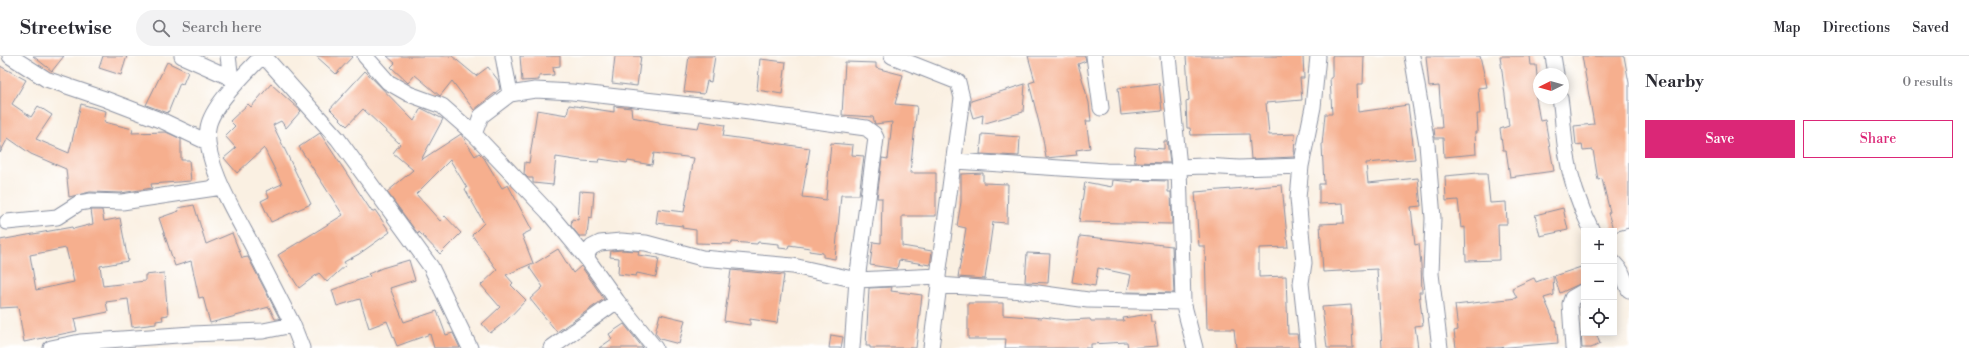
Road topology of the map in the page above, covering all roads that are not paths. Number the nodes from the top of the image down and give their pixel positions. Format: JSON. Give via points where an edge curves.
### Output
{"nodes":[{"id":1,"x":10,"y":56,"type":"edge"},
{"id":2,"x":182,"y":56,"type":"edge"},
{"id":3,"x":228,"y":56,"type":"edge"},
{"id":4,"x":263,"y":56,"type":"edge"},
{"id":5,"x":365,"y":56,"type":"edge"},
{"id":6,"x":503,"y":56,"type":"edge"},
{"id":7,"x":892,"y":56,"type":"edge"},
{"id":8,"x":1094,"y":56,"type":"edge"},
{"id":9,"x":1168,"y":56,"type":"edge"},
{"id":10,"x":1318,"y":56,"type":"edge"},
{"id":11,"x":1412,"y":56,"type":"edge"},
{"id":12,"x":1553,"y":56,"type":"edge"},
{"id":13,"x":1555,"y":68,"type":"edge"},
{"id":14,"x":235,"y":80,"type":"junction"},
{"id":15,"x":510,"y":94,"type":"junction"},
{"id":16,"x":1561,"y":104,"type":"edge"},
{"id":17,"x":1101,"y":108,"type":"dead end"},
{"id":18,"x":474,"y":134,"type":"junction"},
{"id":19,"x":207,"y":142,"type":"junction"},
{"id":20,"x":955,"y":161,"type":"junction"},
{"id":21,"x":1301,"y":166,"type":"junction"},
{"id":22,"x":1179,"y":170,"type":"junction"},
{"id":23,"x":222,"y":187,"type":"junction"},
{"id":24,"x":7,"y":222,"type":"dead end"},
{"id":25,"x":1591,"y":228,"type":"edge"},
{"id":26,"x":588,"y":260,"type":"junction"},
{"id":27,"x":858,"y":280,"type":"junction"},
{"id":28,"x":938,"y":281,"type":"junction"},
{"id":29,"x":1581,"y":293,"type":"edge"},
{"id":30,"x":617,"y":301,"type":"junction"},
{"id":31,"x":1183,"y":302,"type":"junction"},
{"id":32,"x":293,"y":325,"type":"junction"},
{"id":33,"x":51,"y":348,"type":"edge"},
{"id":34,"x":302,"y":348,"type":"edge"},
{"id":35,"x":470,"y":348,"type":"edge"},
{"id":36,"x":552,"y":348,"type":"edge"},
{"id":37,"x":655,"y":348,"type":"edge"},
{"id":38,"x":852,"y":348,"type":"edge"},
{"id":39,"x":931,"y":348,"type":"edge"},
{"id":40,"x":1195,"y":348,"type":"edge"},
{"id":41,"x":1308,"y":348,"type":"edge"},
{"id":42,"x":1440,"y":348,"type":"edge"},
{"id":43,"x":1573,"y":348,"type":"edge"}],
"edges":[{"from":1,"to":19,"type":"street","via":[[46,79],[150,116]]},
{"from":2,"to":14,"type":"street"},
{"from":3,"to":14,"type":"street"},
{"from":4,"to":14,"type":"street"},
{"from":4,"to":35,"type":"street","via":[[338,139],[431,267]]},
{"from":5,"to":18,"type":"street","via":[[388,82],[408,94],[442,106]]},
{"from":6,"to":15,"type":"street"},
{"from":7,"to":20,"type":"street","via":[[958,82],[962,98]]},
{"from":8,"to":17,"type":"street"},
{"from":9,"to":22,"type":"street"},
{"from":10,"to":21,"type":"street","via":[[1313,107]]},
{"from":11,"to":42,"type":"street","via":[[1427,144],[1433,218],[1431,274]]},
{"from":12,"to":13,"type":"street"},
{"from":14,"to":19,"type":"street","via":[[212,116]]},
{"from":15,"to":18,"type":"street","via":[[481,116]]},
{"from":15,"to":27,"type":"street","via":[[535,90],[572,92],[866,128],[876,138]]},
{"from":16,"to":25,"type":"street","via":[[1566,152]]},
{"from":18,"to":26,"type":"street","via":[[548,212]]},
{"from":19,"to":23,"type":"street","via":[[210,158]]},
{"from":20,"to":22,"type":"street","via":[[1106,170]]},
{"from":20,"to":28,"type":"street"},
{"from":21,"to":22,"type":"street","via":[[1204,166]]},
{"from":21,"to":41,"type":"street","via":[[1298,198],[1304,263],[1301,283]]},
{"from":22,"to":31,"type":"street"},
{"from":23,"to":24,"type":"street","via":[[122,202],[91,201],[79,204],[57,217]]},
{"from":23,"to":32,"type":"street"},
{"from":26,"to":27,"type":"street","via":[[587,253],[600,243],[640,242],[702,258],[793,266]]},
{"from":26,"to":30,"type":"street"},
{"from":27,"to":28,"type":"street"},
{"from":27,"to":38,"type":"street"},
{"from":28,"to":31,"type":"street","via":[[1088,300]]},
{"from":28,"to":39,"type":"street"},
{"from":29,"to":43,"type":"street","via":[[1572,298],[1570,304]]},
{"from":30,"to":36,"type":"street"},
{"from":30,"to":37,"type":"street"},
{"from":31,"to":40,"type":"street"},
{"from":32,"to":33,"type":"street","via":[[262,331],[80,342]]},
{"from":32,"to":34,"type":"street"}]}
